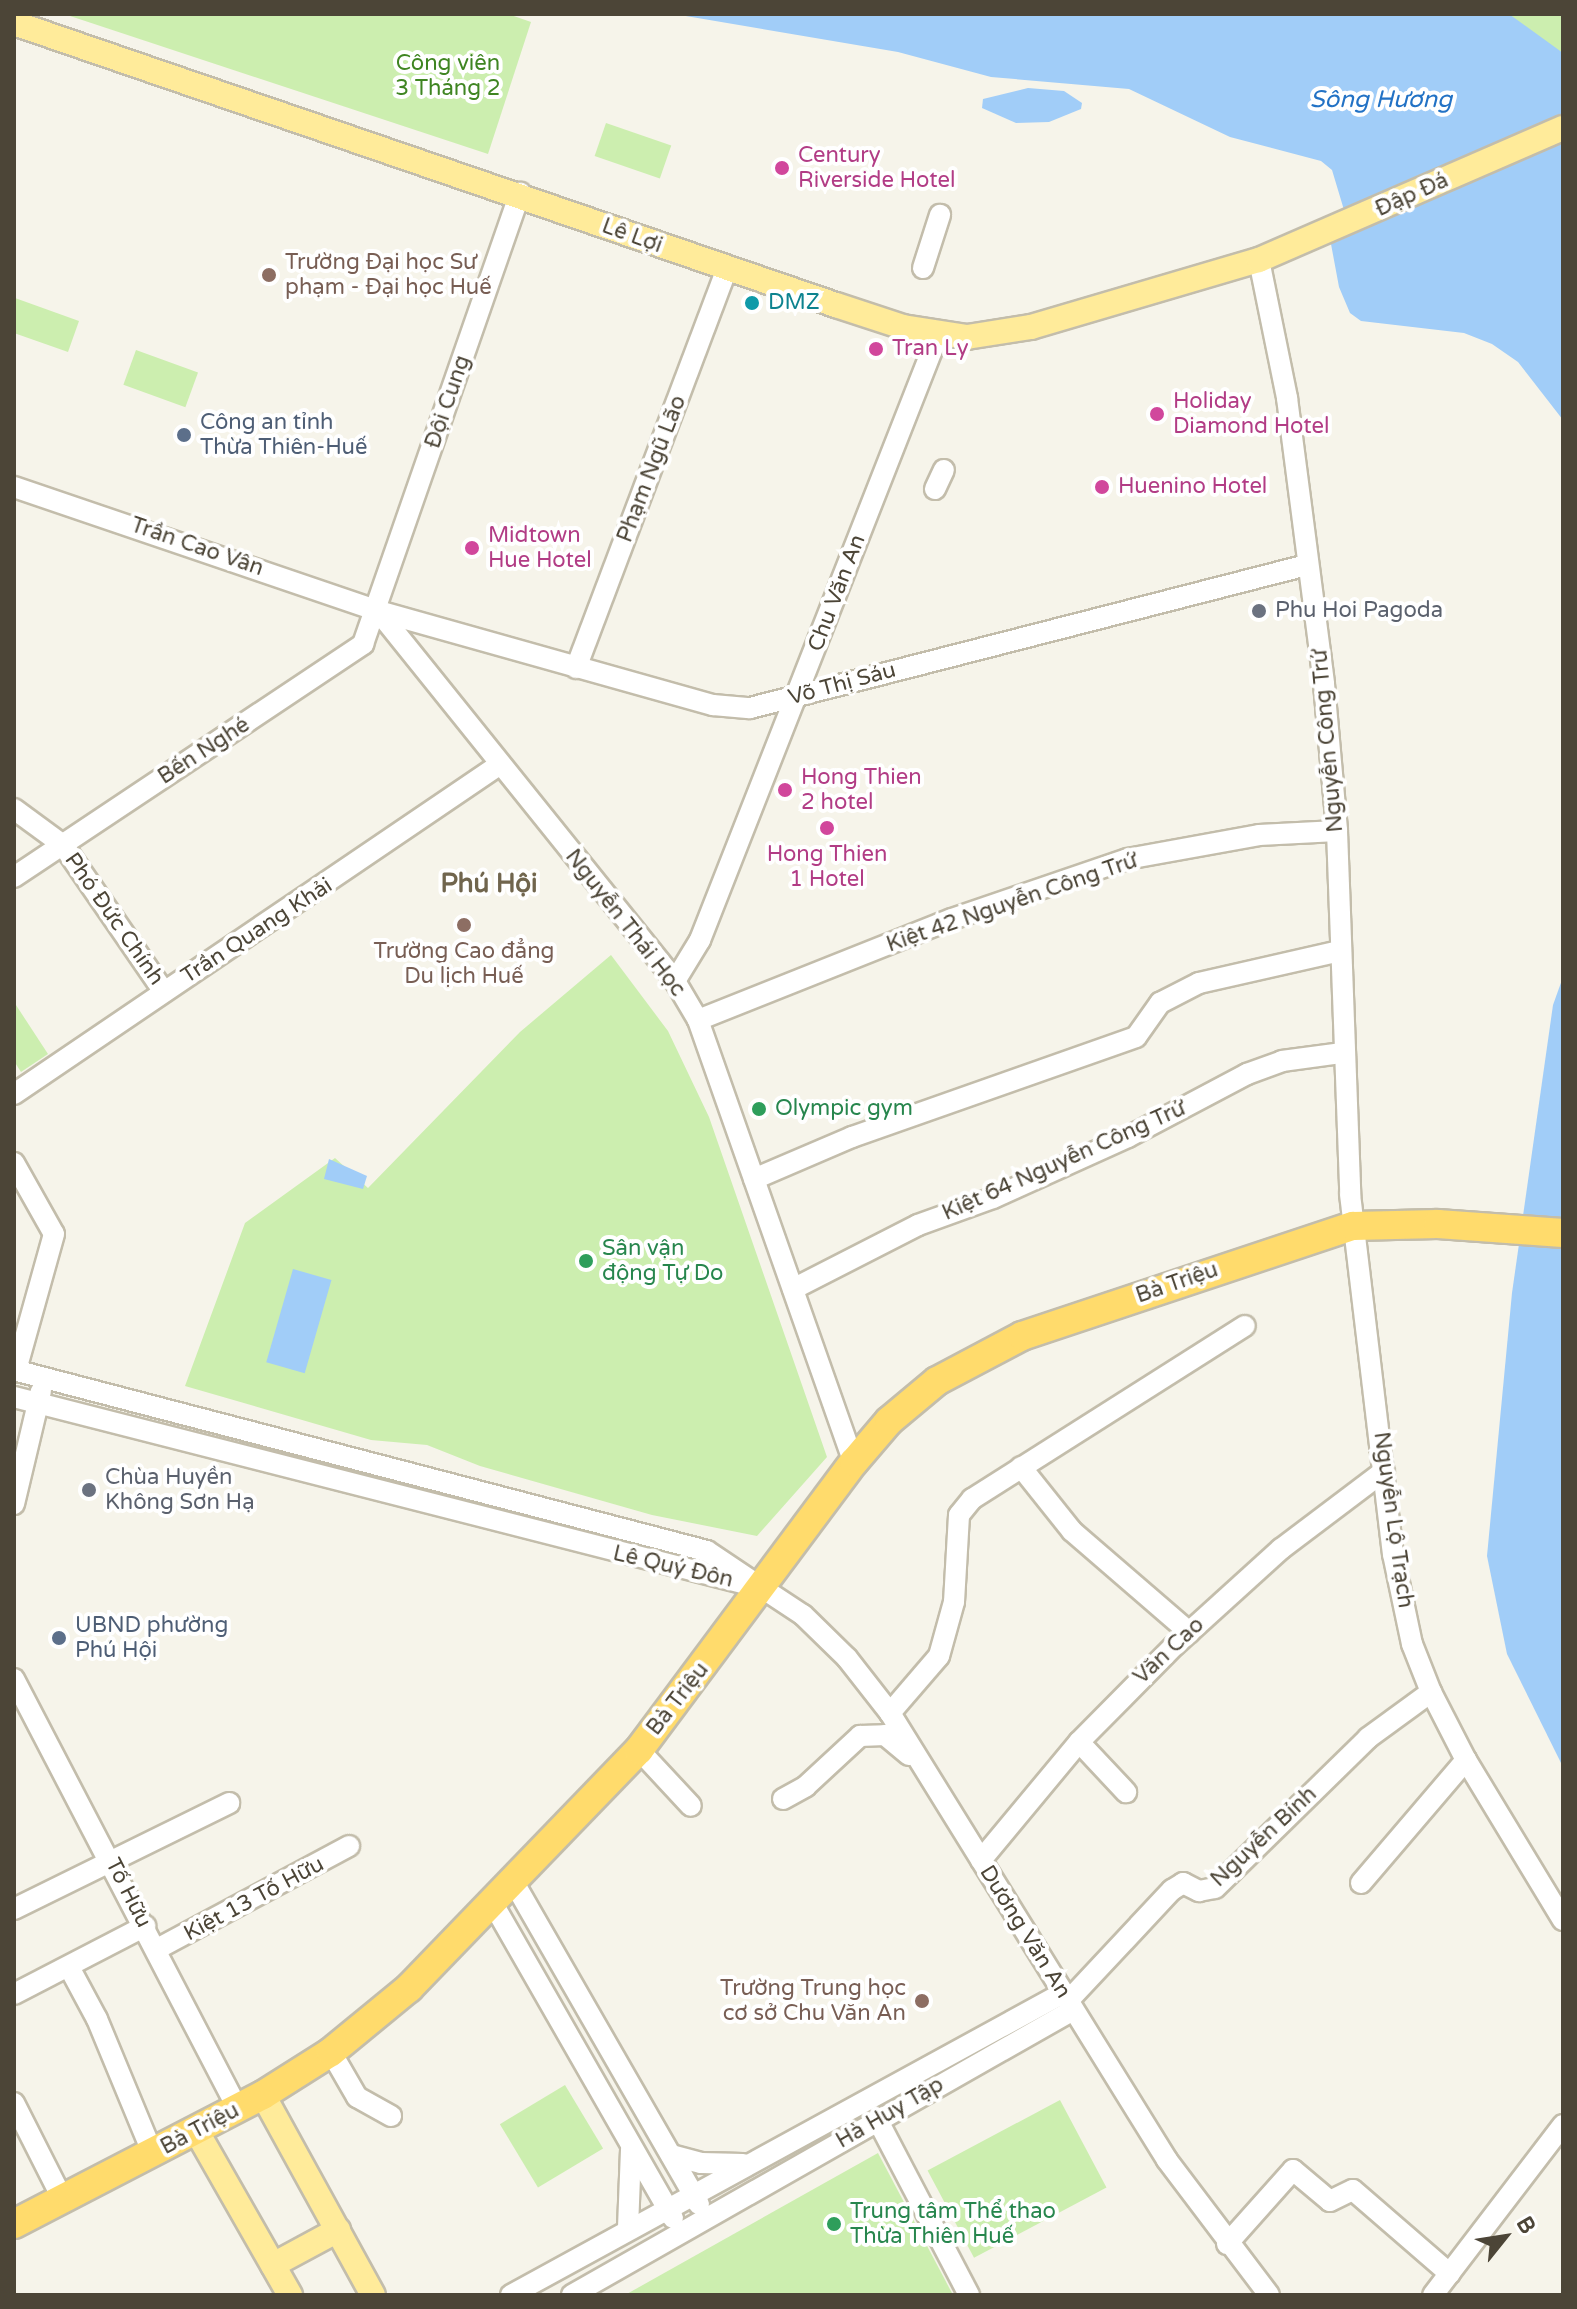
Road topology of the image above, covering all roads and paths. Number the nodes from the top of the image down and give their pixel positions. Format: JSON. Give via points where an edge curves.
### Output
{"nodes":[{"id":1,"x":14,"y":23,"type":"edge"},
{"id":2,"x":1563,"y":128,"type":"edge"},
{"id":3,"x":520,"y":193,"type":"junction"},
{"id":4,"x":940,"y":215,"type":"dead end"},
{"id":5,"x":1259,"y":260,"type":"junction"},
{"id":6,"x":923,"y":268,"type":"dead end"},
{"id":7,"x":727,"y":269,"type":"junction"},
{"id":8,"x":938,"y":335,"type":"junction"},
{"id":9,"x":944,"y":470,"type":"dead end"},
{"id":10,"x":14,"y":487,"type":"edge"},
{"id":11,"x":935,"y":489,"type":"dead end"},
{"id":12,"x":1307,"y":565,"type":"junction"},
{"id":13,"x":378,"y":611,"type":"junction"},
{"id":14,"x":576,"y":668,"type":"junction"},
{"id":15,"x":798,"y":698,"type":"junction"},
{"id":16,"x":499,"y":765,"type":"junction"},
{"id":17,"x":14,"y":809,"type":"edge"},
{"id":18,"x":1337,"y":831,"type":"junction"},
{"id":19,"x":63,"y":845,"type":"junction"},
{"id":20,"x":14,"y":877,"type":"edge"},
{"id":21,"x":1340,"y":951,"type":"junction"},
{"id":22,"x":675,"y":981,"type":"junction"},
{"id":23,"x":164,"y":992,"type":"junction"},
{"id":24,"x":698,"y":1020,"type":"junction"},
{"id":25,"x":1342,"y":1053,"type":"junction"},
{"id":26,"x":14,"y":1094,"type":"edge"},
{"id":27,"x":14,"y":1163,"type":"edge"},
{"id":28,"x":754,"y":1179,"type":"junction"},
{"id":29,"x":1353,"y":1226,"type":"junction"},
{"id":30,"x":1563,"y":1233,"type":"edge"},
{"id":31,"x":793,"y":1289,"type":"junction"},
{"id":32,"x":1245,"y":1326,"type":"dead end"},
{"id":33,"x":15,"y":1370,"type":"edge"},
{"id":34,"x":44,"y":1378,"type":"junction"},
{"id":35,"x":14,"y":1397,"type":"edge"},
{"id":36,"x":38,"y":1403,"type":"junction"},
{"id":37,"x":854,"y":1462,"type":"junction"},
{"id":38,"x":1021,"y":1467,"type":"junction"},
{"id":39,"x":1384,"y":1471,"type":"junction"},
{"id":40,"x":424,"y":1476,"type":"junction"},
{"id":41,"x":418,"y":1502,"type":"junction"},
{"id":42,"x":14,"y":1504,"type":"edge"},
{"id":43,"x":762,"y":1588,"type":"junction"},
{"id":44,"x":1189,"y":1632,"type":"junction"},
{"id":45,"x":14,"y":1679,"type":"edge"},
{"id":46,"x":1431,"y":1692,"type":"junction"},
{"id":47,"x":890,"y":1713,"type":"junction"},
{"id":48,"x":1079,"y":1742,"type":"junction"},
{"id":49,"x":639,"y":1750,"type":"junction"},
{"id":50,"x":1466,"y":1760,"type":"junction"},
{"id":51,"x":927,"y":1771,"type":"junction"},
{"id":52,"x":1126,"y":1792,"type":"dead end"},
{"id":53,"x":783,"y":1799,"type":"dead end"},
{"id":54,"x":229,"y":1803,"type":"dead end"},
{"id":55,"x":691,"y":1806,"type":"dead end"},
{"id":56,"x":349,"y":1846,"type":"dead end"},
{"id":57,"x":111,"y":1860,"type":"junction"},
{"id":58,"x":981,"y":1860,"type":"junction"},
{"id":59,"x":513,"y":1881,"type":"junction"},
{"id":60,"x":1361,"y":1883,"type":"dead end"},
{"id":61,"x":492,"y":1902,"type":"junction"},
{"id":62,"x":14,"y":1909,"type":"edge"},
{"id":63,"x":1563,"y":1920,"type":"edge"},
{"id":64,"x":145,"y":1926,"type":"junction"},
{"id":65,"x":157,"y":1949,"type":"junction"},
{"id":66,"x":69,"y":1967,"type":"junction"},
{"id":67,"x":14,"y":1994,"type":"edge"},
{"id":68,"x":1068,"y":2002,"type":"junction"},
{"id":69,"x":331,"y":2052,"type":"junction"},
{"id":70,"x":941,"y":2059,"type":"junction"},
{"id":71,"x":951,"y":2078,"type":"junction"},
{"id":72,"x":263,"y":2095,"type":"junction"},
{"id":73,"x":14,"y":2103,"type":"edge"},
{"id":74,"x":238,"y":2109,"type":"junction"},
{"id":75,"x":391,"y":2116,"type":"dead end"},
{"id":76,"x":877,"y":2119,"type":"junction"},
{"id":77,"x":1563,"y":2125,"type":"edge"},
{"id":78,"x":811,"y":2129,"type":"junction"},
{"id":79,"x":197,"y":2132,"type":"junction"},
{"id":80,"x":631,"y":2141,"type":"junction"},
{"id":81,"x":820,"y":2153,"type":"junction"},
{"id":82,"x":153,"y":2154,"type":"junction"},
{"id":83,"x":671,"y":2155,"type":"junction"},
{"id":84,"x":747,"y":2164,"type":"junction"},
{"id":85,"x":693,"y":2193,"type":"junction"},
{"id":86,"x":63,"y":2200,"type":"junction"},
{"id":87,"x":667,"y":2207,"type":"junction"},
{"id":88,"x":708,"y":2218,"type":"junction"},
{"id":89,"x":14,"y":2224,"type":"edge"},
{"id":90,"x":628,"y":2228,"type":"junction"},
{"id":91,"x":338,"y":2230,"type":"junction"},
{"id":92,"x":681,"y":2233,"type":"junction"},
{"id":93,"x":1227,"y":2244,"type":"junction"},
{"id":94,"x":273,"y":2265,"type":"junction"},
{"id":95,"x":1450,"y":2274,"type":"junction"},
{"id":96,"x":290,"y":2295,"type":"edge"},
{"id":97,"x":373,"y":2295,"type":"edge"},
{"id":98,"x":511,"y":2295,"type":"edge"},
{"id":99,"x":572,"y":2295,"type":"edge"},
{"id":100,"x":969,"y":2295,"type":"edge"},
{"id":101,"x":1269,"y":2295,"type":"edge"},
{"id":102,"x":1433,"y":2295,"type":"edge"}],
"edges":[{"from":1,"to":3,"type":"main road","name":"Lê Lợi"},
{"from":2,"to":5,"type":"main road","name":"Đập Đá"},
{"from":3,"to":7,"type":"main road","name":"Lê Lợi"},
{"from":3,"to":13,"type":"street","name":"Đội Cung"},
{"from":4,"to":6,"type":"street"},
{"from":5,"to":8,"type":"main road","name":"Lê Lợi","via":[[1031,327],[967,337]]},
{"from":5,"to":12,"type":"street","name":"Nguyễn Công Trứ","via":[[1287,398]]},
{"from":7,"to":8,"type":"main road","name":"Lê Lợi"},
{"from":7,"to":14,"type":"street","name":"Phạm Ngũ Lão"},
{"from":8,"to":15,"type":"street","name":"Chu Văn An"},
{"from":9,"to":11,"type":"street"},
{"from":10,"to":13,"type":"street","name":"Trần Cao Vân"},
{"from":12,"to":15,"type":"street","name":"Võ Thị Sáu"},
{"from":12,"to":18,"type":"street","name":"Nguyễn Công Trứ"},
{"from":13,"to":14,"type":"street","name":"Võ Thị Sáu"},
{"from":13,"to":16,"type":"street","name":"Nguyễn Thái Học"},
{"from":13,"to":19,"type":"street","name":"Bến Nghé","via":[[363,644]]},
{"from":14,"to":15,"type":"street","name":"Võ Thị Sáu","via":[[713,705],[750,708]]},
{"from":15,"to":22,"type":"street","name":"Chu Văn An","via":[[700,940]]},
{"from":16,"to":22,"type":"street","name":"Nguyễn Thái Học"},
{"from":16,"to":23,"type":"street","name":"Trần Quang Khải"},
{"from":17,"to":19,"type":"street","name":"Phó Đức Chính"},
{"from":18,"to":21,"type":"street","name":"Nguyễn Công Trứ"},
{"from":18,"to":24,"type":"street","name":"Kiệt 42 Nguyễn Công Trứ","via":[[1259,835],[1127,859],[952,919]]},
{"from":19,"to":20,"type":"street","name":"Bến Nghé"},
{"from":19,"to":23,"type":"street","name":"Phó Đức Chính"},
{"from":21,"to":25,"type":"street","name":"Nguyễn Công Trứ"},
{"from":21,"to":28,"type":"street","via":[[1199,983],[1160,1003],[1136,1037],[852,1137]]},
{"from":22,"to":24,"type":"street","name":"Nguyễn Thái Học"},
{"from":23,"to":26,"type":"street","name":"Trần Quang Khải"},
{"from":24,"to":28,"type":"street","name":"Nguyễn Thái Học"},
{"from":25,"to":29,"type":"street","name":"Nguyễn Công Trứ"},
{"from":25,"to":31,"type":"street","name":"Kiệt 64 Nguyễn Công Trứ","via":[[1282,1061],[1247,1074],[1128,1137],[993,1198],[918,1225]]},
{"from":27,"to":33,"type":"street","via":[[54,1234]]},
{"from":28,"to":31,"type":"street","name":"Nguyễn Thái Học"},
{"from":29,"to":30,"type":"highway","name":"Bà Triệu","via":[[1438,1224]]},
{"from":29,"to":37,"type":"highway","name":"Bà Triệu","via":[[1022,1336],[937,1381],[889,1421]]},
{"from":29,"to":39,"type":"street","name":"Nguyễn Lộ Trạch"},
{"from":31,"to":37,"type":"street","name":"Nguyễn Thái Học"},
{"from":32,"to":38,"type":"street","via":[[1170,1369],[1096,1425]]},
{"from":33,"to":34,"type":"street","name":"Lê Quý Đôn"},
{"from":34,"to":36,"type":"street"},
{"from":34,"to":40,"type":"street","name":"Lê Quý Đôn"},
{"from":35,"to":36,"type":"street","name":"Lê Quý Đôn"},
{"from":36,"to":41,"type":"street","name":"Lê Quý Đôn"},
{"from":36,"to":42,"type":"street"},
{"from":37,"to":43,"type":"highway","name":"Bà Triệu"},
{"from":38,"to":44,"type":"street","via":[[1072,1531]]},
{"from":38,"to":47,"type":"street","via":[[989,1485],[959,1515],[954,1602],[939,1656]]},
{"from":39,"to":44,"type":"street","name":"Văn Cao","via":[[1281,1549]]},
{"from":39,"to":46,"type":"street","name":"Nguyễn Lộ Trạch","via":[[1404,1611]]},
{"from":40,"to":41,"type":"street"},
{"from":40,"to":43,"type":"street","name":"Lê Quý Đôn","via":[[707,1551]]},
{"from":41,"to":43,"type":"street","name":"Lê Quý Đôn"},
{"from":43,"to":47,"type":"street","name":"Dương Văn An","via":[[803,1615],[847,1658]]},
{"from":43,"to":49,"type":"highway","name":"Bà Triệu"},
{"from":44,"to":48,"type":"street","name":"Văn Cao"},
{"from":45,"to":57,"type":"street","name":"Tố Hữu"},
{"from":46,"to":50,"type":"street","name":"Nguyễn Lộ Trạch"},
{"from":46,"to":68,"type":"street","name":"Nguyễn Bính","via":[[1368,1738],[1215,1888],[1199,1891],[1183,1883],[1172,1890]]},
{"from":47,"to":51,"type":"street","name":"Dương Văn An"},
{"from":48,"to":52,"type":"street"},
{"from":48,"to":58,"type":"street","name":"Văn Cao"},
{"from":49,"to":55,"type":"street"},
{"from":49,"to":59,"type":"highway","name":"Bà Triệu"},
{"from":50,"to":60,"type":"street"},
{"from":50,"to":63,"type":"street","name":"Nguyễn Lộ Trạch"},
{"from":51,"to":53,"type":"street","via":[[897,1741],[860,1736],[806,1786]]},
{"from":51,"to":58,"type":"street","name":"Dương Văn An"},
{"from":54,"to":57,"type":"street"},
{"from":56,"to":65,"type":"street","name":"Kiệt 13 Tố Hữu"},
{"from":57,"to":62,"type":"street"},
{"from":57,"to":64,"type":"street","name":"Tố Hữu"},
{"from":58,"to":68,"type":"street","name":"Dương Văn An"},
{"from":59,"to":61,"type":"highway","name":"Bà Triệu"},
{"from":59,"to":83,"type":"street"},
{"from":61,"to":69,"type":"highway","name":"Bà Triệu","via":[[409,1988]]},
{"from":61,"to":80,"type":"street"},
{"from":64,"to":65,"type":"street","name":"Tố Hữu"},
{"from":64,"to":66,"type":"street"},
{"from":65,"to":74,"type":"street","name":"Tố Hữu"},
{"from":66,"to":67,"type":"street"},
{"from":66,"to":82,"type":"street","via":[[97,2019]]},
{"from":68,"to":70,"type":"street","name":"Hà Huy Tập"},
{"from":68,"to":71,"type":"street","name":"Hà Huy Tập"},
{"from":68,"to":93,"type":"street","name":"Dương Văn An"},
{"from":69,"to":72,"type":"highway","name":"Bà Triệu"},
{"from":69,"to":75,"type":"street","via":[[357,2097]]},
{"from":70,"to":71,"type":"street"},
{"from":70,"to":78,"type":"street","name":"Hà Huy Tập"},
{"from":71,"to":76,"type":"street","name":"Hà Huy Tập"},
{"from":72,"to":74,"type":"highway","name":"Bà Triệu"},
{"from":72,"to":91,"type":"main road"},
{"from":73,"to":86,"type":"street"},
{"from":74,"to":79,"type":"highway","name":"Bà Triệu"},
{"from":76,"to":81,"type":"street","name":"Hà Huy Tập"},
{"from":76,"to":100,"type":"street"},
{"from":77,"to":95,"type":"street"},
{"from":78,"to":81,"type":"street"},
{"from":78,"to":84,"type":"street","name":"Hà Huy Tập"},
{"from":79,"to":82,"type":"highway","name":"Bà Triệu"},
{"from":79,"to":94,"type":"main road"},
{"from":80,"to":87,"type":"street"},
{"from":80,"to":90,"type":"street"},
{"from":81,"to":88,"type":"street","name":"Hà Huy Tập"},
{"from":82,"to":86,"type":"highway","name":"Bà Triệu"},
{"from":83,"to":84,"type":"street","name":"Hà Huy Tập","via":[[701,2163]]},
{"from":83,"to":85,"type":"street"},
{"from":84,"to":85,"type":"street","name":"Hà Huy Tập"},
{"from":85,"to":87,"type":"street","name":"Hà Huy Tập"},
{"from":85,"to":88,"type":"street"},
{"from":86,"to":89,"type":"highway","name":"Bà Triệu"},
{"from":87,"to":90,"type":"street","name":"Hà Huy Tập"},
{"from":87,"to":92,"type":"street"},
{"from":88,"to":92,"type":"street","name":"Hà Huy Tập"},
{"from":90,"to":98,"type":"street","name":"Hà Huy Tập"},
{"from":91,"to":94,"type":"main road"},
{"from":91,"to":97,"type":"main road"},
{"from":92,"to":99,"type":"street","name":"Hà Huy Tập"},
{"from":93,"to":95,"type":"street","via":[[1293,2170],[1330,2201],[1353,2190]]},
{"from":93,"to":101,"type":"street","name":"Dương Văn An"},
{"from":94,"to":96,"type":"main road"},
{"from":95,"to":102,"type":"street"}]}
